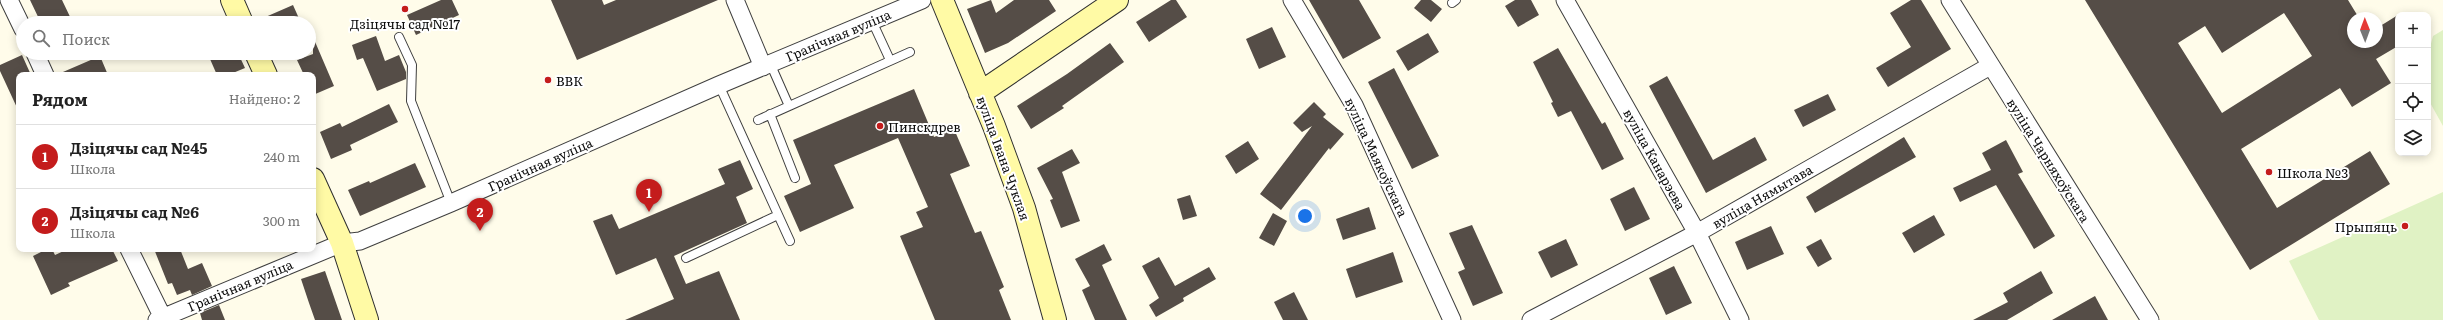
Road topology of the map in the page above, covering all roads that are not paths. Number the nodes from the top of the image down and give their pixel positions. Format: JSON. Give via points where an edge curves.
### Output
{"nodes":[{"id":1,"x":9,"y":0,"type":"edge"},
{"id":2,"x":232,"y":0,"type":"edge"},
{"id":3,"x":735,"y":0,"type":"edge"},
{"id":4,"x":922,"y":0,"type":"edge"},
{"id":5,"x":942,"y":0,"type":"edge"},
{"id":6,"x":1117,"y":0,"type":"edge"},
{"id":7,"x":1292,"y":0,"type":"edge"},
{"id":8,"x":1565,"y":0,"type":"edge"},
{"id":9,"x":1950,"y":0,"type":"edge"},
{"id":10,"x":17,"y":16,"type":"edge"},
{"id":11,"x":239,"y":16,"type":"edge"},
{"id":12,"x":872,"y":21,"type":"junction"},
{"id":13,"x":399,"y":37,"type":"dead end"},
{"id":14,"x":910,"y":52,"type":"dead end"},
{"id":15,"x":38,"y":60,"type":"edge"},
{"id":16,"x":259,"y":60,"type":"edge"},
{"id":17,"x":890,"y":60,"type":"junction"},
{"id":18,"x":766,"y":65,"type":"junction"},
{"id":19,"x":1990,"y":66,"type":"junction"},
{"id":20,"x":44,"y":72,"type":"edge"},
{"id":21,"x":265,"y":72,"type":"edge"},
{"id":22,"x":719,"y":85,"type":"junction"},
{"id":23,"x":980,"y":93,"type":"junction"},
{"id":24,"x":789,"y":106,"type":"junction"},
{"id":25,"x":770,"y":114,"type":"junction"},
{"id":26,"x":758,"y":120,"type":"dead end"},
{"id":27,"x":795,"y":178,"type":"dead end"},
{"id":28,"x":316,"y":186,"type":"edge"},
{"id":29,"x":451,"y":203,"type":"junction"},
{"id":30,"x":778,"y":215,"type":"junction"},
{"id":31,"x":1696,"y":233,"type":"junction"},
{"id":32,"x":790,"y":241,"type":"dead end"},
{"id":33,"x":342,"y":243,"type":"junction"},
{"id":34,"x":130,"y":252,"type":"edge"},
{"id":35,"x":686,"y":258,"type":"dead end"},
{"id":36,"x":161,"y":319,"type":"edge"},
{"id":37,"x":367,"y":320,"type":"edge"},
{"id":38,"x":1055,"y":320,"type":"edge"},
{"id":39,"x":1452,"y":320,"type":"edge"},
{"id":40,"x":1531,"y":320,"type":"edge"},
{"id":41,"x":1740,"y":320,"type":"edge"},
{"id":42,"x":2150,"y":320,"type":"edge"}],
"edges":[{"from":1,"to":10,"type":"street"},
{"from":2,"to":11,"type":"street"},
{"from":3,"to":18,"type":"street"},
{"from":4,"to":12,"type":"street","name":"Гранічная вуліца"},
{"from":5,"to":23,"type":"street","name":"вуліца Івана Чуклая"},
{"from":6,"to":23,"type":"street"},
{"from":7,"to":39,"type":"street","name":"вуліца Маякоўскага","via":[[1354,105]]},
{"from":8,"to":31,"type":"street","name":"вуліца Канарэева"},
{"from":9,"to":19,"type":"street","name":"вуліца Чарняхоўскага"},
{"from":12,"to":17,"type":"lane"},
{"from":12,"to":18,"type":"street","name":"Гранічная вуліца"},
{"from":13,"to":29,"type":"lane","via":[[412,65],[410,101]]},
{"from":14,"to":17,"type":"lane"},
{"from":15,"to":20,"type":"street"},
{"from":16,"to":21,"type":"street"},
{"from":17,"to":24,"type":"lane"},
{"from":18,"to":22,"type":"street","name":"Гранічная вуліца"},
{"from":18,"to":24,"type":"lane"},
{"from":19,"to":31,"type":"street","name":"вуліца Нямытава"},
{"from":19,"to":42,"type":"street","name":"вуліца Чарняхоўскага"},
{"from":22,"to":29,"type":"street","name":"Гранічная вуліца"},
{"from":22,"to":30,"type":"lane"},
{"from":23,"to":38,"type":"street","name":"вуліца Івана Чуклая","via":[[1024,208]]},
{"from":24,"to":25,"type":"lane"},
{"from":25,"to":26,"type":"lane"},
{"from":25,"to":27,"type":"lane"},
{"from":28,"to":33,"type":"street"},
{"from":29,"to":33,"type":"street","name":"Гранічная вуліца","via":[[360,241]]},
{"from":30,"to":32,"type":"lane"},
{"from":30,"to":35,"type":"lane"},
{"from":31,"to":40,"type":"street","name":"вуліца Нямытава"},
{"from":31,"to":41,"type":"street","name":"вуліца Канарэева"},
{"from":33,"to":36,"type":"street","name":"Гранічная вуліца"},
{"from":33,"to":37,"type":"street"},
{"from":34,"to":36,"type":"street"}]}
